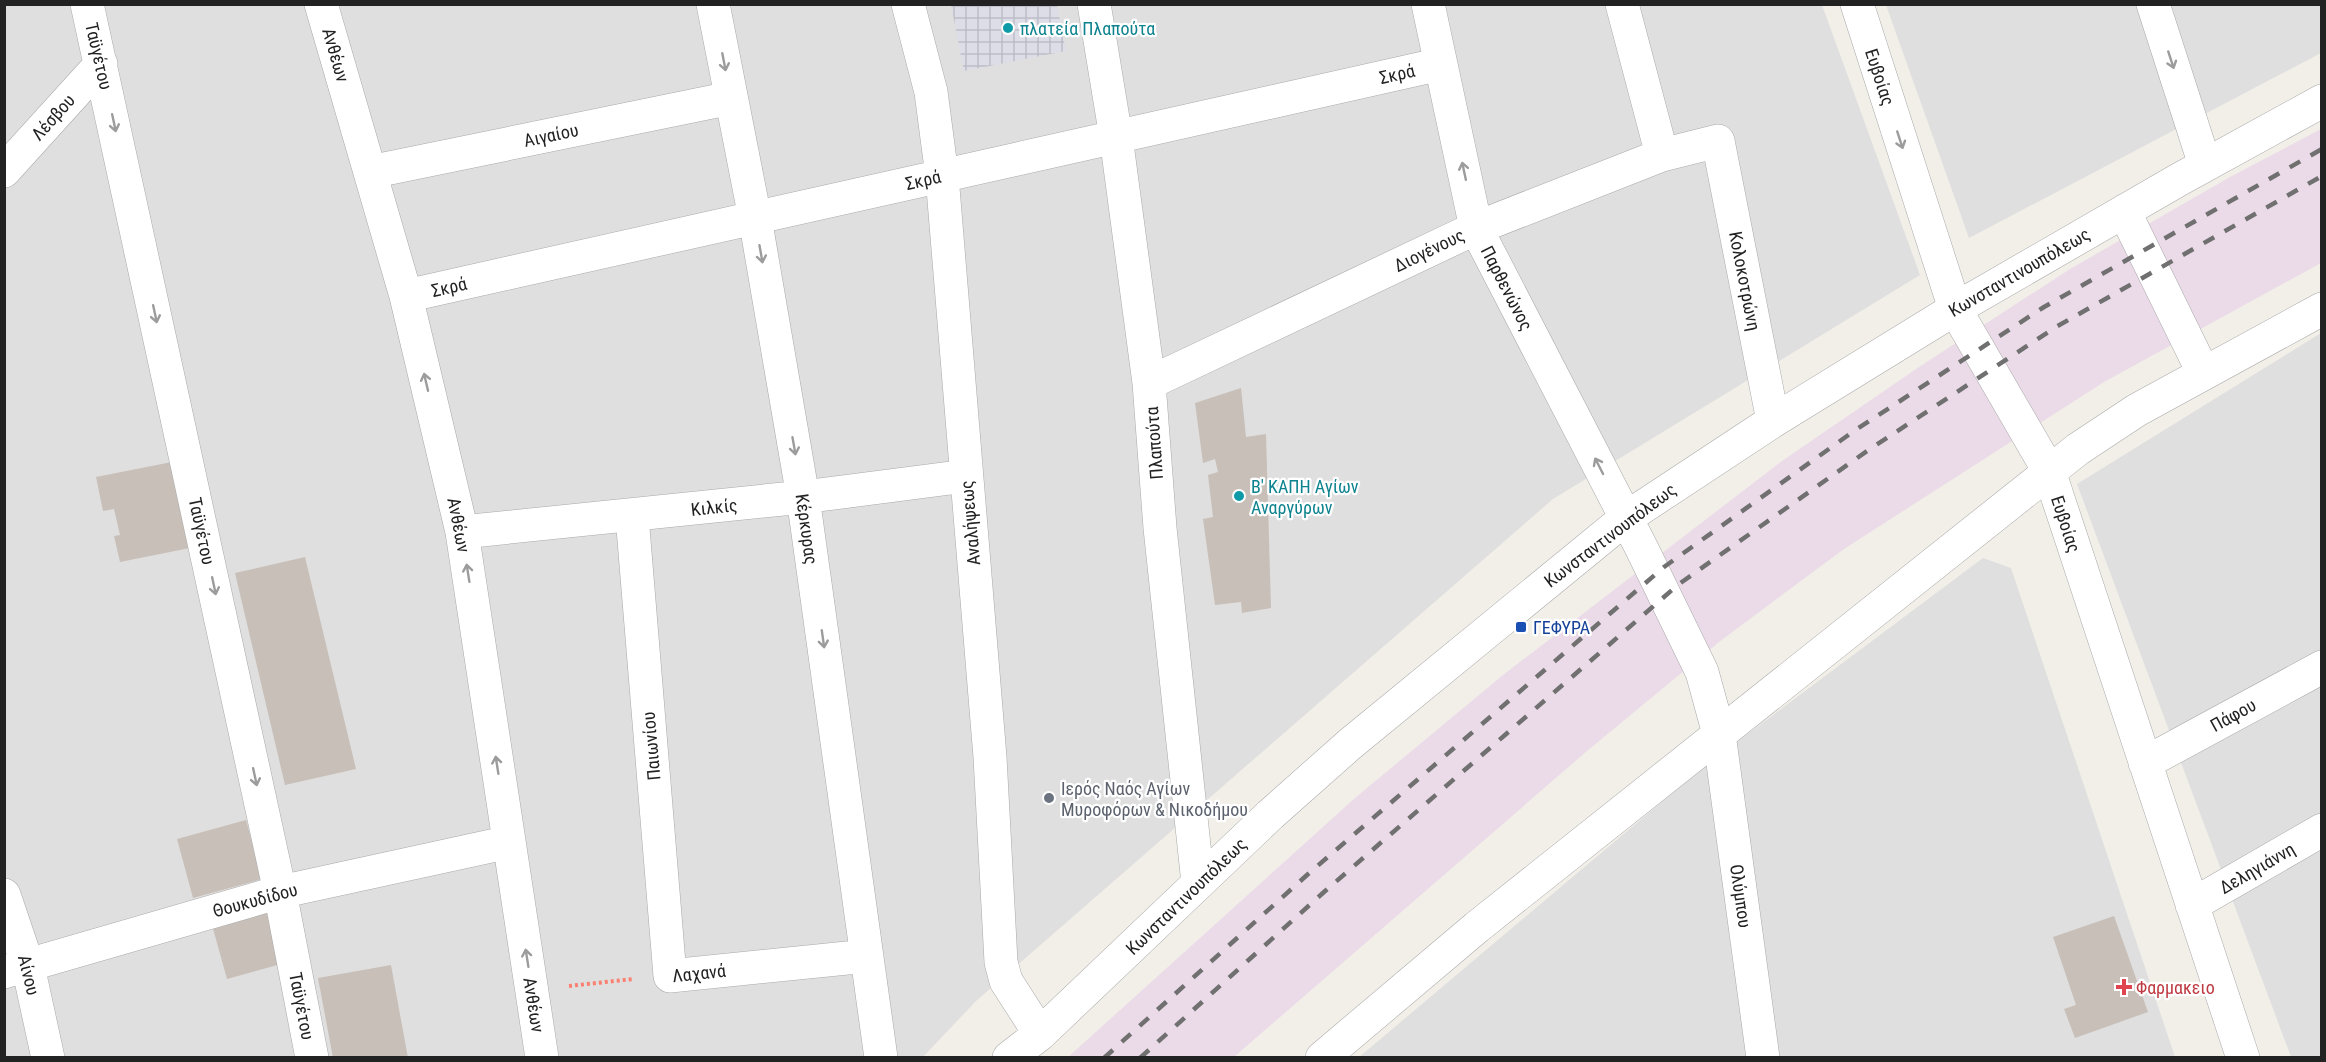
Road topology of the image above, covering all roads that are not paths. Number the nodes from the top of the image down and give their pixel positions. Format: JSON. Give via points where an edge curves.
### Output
{"nodes":[{"id":1,"x":87,"y":4,"type":"edge"},
{"id":2,"x":321,"y":4,"type":"edge"},
{"id":3,"x":713,"y":4,"type":"edge"},
{"id":4,"x":908,"y":4,"type":"edge"},
{"id":5,"x":1094,"y":4,"type":"edge"},
{"id":6,"x":1428,"y":4,"type":"edge"},
{"id":7,"x":1622,"y":4,"type":"edge"},
{"id":8,"x":1857,"y":4,"type":"edge"},
{"id":9,"x":2153,"y":4,"type":"edge"},
{"id":10,"x":101,"y":64,"type":"junction"},
{"id":11,"x":1441,"y":64,"type":"junction"},
{"id":12,"x":731,"y":98,"type":"junction"},
{"id":13,"x":2322,"y":101,"type":"edge"},
{"id":14,"x":1116,"y":137,"type":"junction"},
{"id":15,"x":1718,"y":141,"type":"joint"},
{"id":16,"x":1662,"y":154,"type":"junction"},
{"id":17,"x":2205,"y":165,"type":"junction"},
{"id":18,"x":4,"y":171,"type":"edge"},
{"id":19,"x":370,"y":172,"type":"junction"},
{"id":20,"x":942,"y":176,"type":"junction"},
{"id":21,"x":2124,"y":211,"type":"junction"},
{"id":22,"x":754,"y":218,"type":"junction"},
{"id":23,"x":1476,"y":228,"type":"junction"},
{"id":24,"x":406,"y":297,"type":"junction"},
{"id":25,"x":1955,"y":309,"type":"junction"},
{"id":26,"x":2322,"y":309,"type":"edge"},
{"id":27,"x":2203,"y":372,"type":"junction"},
{"id":28,"x":1149,"y":383,"type":"junction"},
{"id":29,"x":1773,"y":421,"type":"junction"},
{"id":30,"x":2049,"y":471,"type":"junction"},
{"id":31,"x":966,"y":476,"type":"junction"},
{"id":32,"x":803,"y":497,"type":"junction"},
{"id":33,"x":632,"y":516,"type":"junction"},
{"id":34,"x":1626,"y":518,"type":"junction"},
{"id":35,"x":462,"y":532,"type":"junction"},
{"id":36,"x":2322,"y":667,"type":"edge"},
{"id":37,"x":1719,"y":734,"type":"junction"},
{"id":38,"x":2145,"y":763,"type":"junction"},
{"id":39,"x":2322,"y":830,"type":"edge"},
{"id":40,"x":509,"y":842,"type":"junction"},
{"id":41,"x":1198,"y":883,"type":"junction"},
{"id":42,"x":280,"y":892,"type":"junction"},
{"id":43,"x":4,"y":895,"type":"edge"},
{"id":44,"x":2192,"y":905,"type":"junction"},
{"id":45,"x":867,"y":956,"type":"junction"},
{"id":46,"x":16,"y":969,"type":"edge"},
{"id":47,"x":670,"y":976,"type":"joint"},
{"id":48,"x":1040,"y":1034,"type":"junction"},
{"id":49,"x":48,"y":1058,"type":"edge"},
{"id":50,"x":312,"y":1058,"type":"edge"},
{"id":51,"x":542,"y":1058,"type":"edge"},
{"id":52,"x":881,"y":1058,"type":"edge"},
{"id":53,"x":1009,"y":1058,"type":"edge"},
{"id":54,"x":1322,"y":1058,"type":"edge"},
{"id":55,"x":1763,"y":1058,"type":"edge"},
{"id":56,"x":2243,"y":1058,"type":"edge"}],
"edges":[{"from":1,"to":10,"type":"street","name":"Ταϋγέτου"},
{"from":2,"to":19,"type":"street","name":"Ανθέων"},
{"from":3,"to":12,"type":"street","name":"Κέρκυρας","one_way":true},
{"from":4,"to":20,"type":"street","name":"Αναλήψεως","via":[[931,92]]},
{"from":5,"to":14,"type":"street","name":"Πλαπούτα"},
{"from":6,"to":11,"type":"street","name":"Παρθενώνος"},
{"from":7,"to":16,"type":"street"},
{"from":8,"to":25,"type":"street","name":"Ευβοίας","one_way":true},
{"from":9,"to":17,"type":"street","one_way":true},
{"from":10,"to":18,"type":"street","name":"Λέσβου"},
{"from":10,"to":42,"type":"street","name":"Ταϋγέτου","one_way":true},
{"from":11,"to":14,"type":"street","name":"Σκρά"},
{"from":23,"to":11,"type":"street","name":"Παρθενώνος","one_way":true},
{"from":12,"to":19,"type":"street","name":"Αιγαίου"},
{"from":12,"to":22,"type":"street","name":"Κέρκυρας"},
{"from":13,"to":17,"type":"street","name":"Κωνσταντινουπόλεως"},
{"from":14,"to":20,"type":"street","name":"Σκρά"},
{"from":14,"to":28,"type":"street","name":"Πλαπούτα"},
{"from":15,"to":16,"type":"street","name":"Διογένους"},
{"from":15,"to":29,"type":"street","name":"Κολοκοτρώνη"},
{"from":16,"to":23,"type":"street","name":"Διογένους"},
{"from":17,"to":21,"type":"street","name":"Κωνσταντινουπόλεως"},
{"from":19,"to":24,"type":"street","name":"Ανθέων"},
{"from":20,"to":22,"type":"street","name":"Σκρά"},
{"from":20,"to":31,"type":"street","name":"Αναλήψεως"},
{"from":21,"to":25,"type":"street","name":"Κωνσταντινουπόλεως"},
{"from":21,"to":27,"type":"street"},
{"from":22,"to":24,"type":"street","name":"Σκρά"},
{"from":22,"to":32,"type":"street","name":"Κέρκυρας","one_way":true},
{"from":23,"to":28,"type":"street","name":"Διογένους"},
{"from":34,"to":23,"type":"street","name":"Παρθενώνος","one_way":true},
{"from":35,"to":24,"type":"street","name":"Ανθέων","one_way":true},
{"from":25,"to":29,"type":"street","name":"Κωνσταντινουπόλεως"},
{"from":25,"to":30,"type":"street","name":"Ευβοίας"},
{"from":26,"to":27,"type":"street"},
{"from":27,"to":30,"type":"street","via":[[2137,410]]},
{"from":28,"to":41,"type":"street","name":"Πλαπούτα","via":[[1160,528]]},
{"from":29,"to":34,"type":"street","name":"Κωνσταντινουπόλεως"},
{"from":30,"to":37,"type":"street"},
{"from":30,"to":38,"type":"street","name":"Ευβοίας"},
{"from":31,"to":32,"type":"street","name":"Κιλκίς"},
{"from":31,"to":48,"type":"street","name":"Αναλήψεως","via":[[990,757],[1001,962],[1006,981]]},
{"from":32,"to":33,"type":"street","name":"Κιλκίς"},
{"from":32,"to":45,"type":"street","name":"Κέρκυρας","one_way":true},
{"from":33,"to":35,"type":"street","name":"Κιλκίς"},
{"from":33,"to":47,"type":"street","name":"Παιωνίου"},
{"from":34,"to":37,"type":"street","name":"Παρθενώνος","via":[[1702,672]]},
{"from":34,"to":41,"type":"street","name":"Κωνσταντινουπόλεως","via":[[1350,744]]},
{"from":40,"to":35,"type":"street","name":"Ανθέων","one_way":true},
{"from":36,"to":38,"type":"street","name":"Πάφου"},
{"from":37,"to":54,"type":"street","via":[[1476,927]]},
{"from":37,"to":55,"type":"street","name":"Ολύμπου"},
{"from":38,"to":44,"type":"street","name":"Ευβοίας"},
{"from":39,"to":44,"type":"street","name":"Δεληγιάννη"},
{"from":40,"to":42,"type":"street","name":"Θουκυδίδου"},
{"from":51,"to":40,"type":"street","name":"Ανθέων","one_way":true},
{"from":41,"to":48,"type":"street","name":"Κωνσταντινουπόλεως"},
{"from":42,"to":46,"type":"street","name":"Θουκυδίδου"},
{"from":42,"to":50,"type":"street","name":"Ταϋγέτου"},
{"from":43,"to":46,"type":"street","name":"Αίνου"},
{"from":44,"to":56,"type":"street","name":"Ευβοίας"},
{"from":45,"to":47,"type":"street","name":"Λαχανά"},
{"from":45,"to":52,"type":"street","name":"Κέρκυρας"},
{"from":46,"to":49,"type":"street","name":"Αίνου"},
{"from":48,"to":53,"type":"street","name":"Κωνσταντινουπόλεως"}]}
